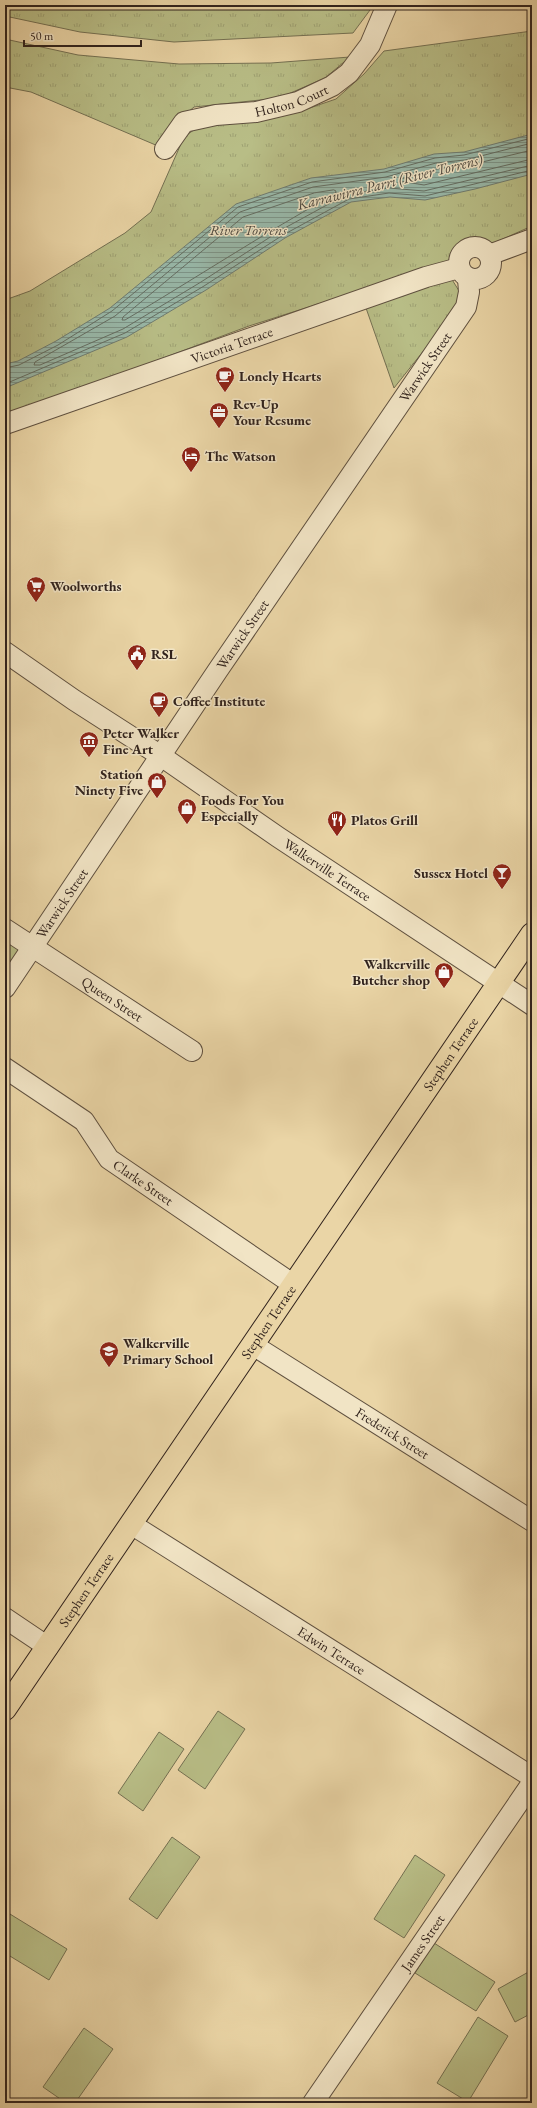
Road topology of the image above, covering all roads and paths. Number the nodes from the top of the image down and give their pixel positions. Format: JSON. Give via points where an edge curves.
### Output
{"nodes":[{"id":1,"x":387,"y":5,"type":"edge"},
{"id":2,"x":165,"y":149,"type":"dead end"},
{"id":3,"x":532,"y":239,"type":"edge"},
{"id":4,"x":464,"y":273,"type":"junction"},
{"id":5,"x":5,"y":424,"type":"edge"},
{"id":6,"x":5,"y":652,"type":"edge"},
{"id":7,"x":161,"y":756,"type":"junction"},
{"id":8,"x":5,"y":929,"type":"edge"},
{"id":9,"x":532,"y":934,"type":"edge"},
{"id":10,"x":31,"y":947,"type":"junction"},
{"id":11,"x":499,"y":982,"type":"junction"},
{"id":12,"x":5,"y":988,"type":"edge"},
{"id":13,"x":532,"y":1005,"type":"edge"},
{"id":14,"x":192,"y":1051,"type":"dead end"},
{"id":15,"x":5,"y":1068,"type":"edge"},
{"id":16,"x":294,"y":1285,"type":"junction"},
{"id":17,"x":253,"y":1345,"type":"junction"},
{"id":18,"x":532,"y":1521,"type":"edge"},
{"id":19,"x":131,"y":1524,"type":"junction"},
{"id":20,"x":5,"y":1618,"type":"edge"},
{"id":21,"x":48,"y":1647,"type":"junction"},
{"id":22,"x":5,"y":1709,"type":"edge"},
{"id":23,"x":532,"y":1777,"type":"edge"},
{"id":24,"x":532,"y":1783,"type":"edge"},
{"id":25,"x":313,"y":2103,"type":"edge"}],
"edges":[{"from":1,"to":2,"type":"street","name":"Holton Court","via":[[370,45],[349,73],[332,86],[298,102],[256,112],[216,115],[184,122]]},
{"from":3,"to":4,"type":"street","via":[[489,255],[479,248],[468,248],[460,256]]},
{"from":4,"to":5,"type":"street","name":"Victoria Terrace","via":[[418,280]]},
{"from":4,"to":7,"type":"street","name":"Warwick Street","via":[[469,292],[466,307]]},
{"from":6,"to":7,"type":"street","name":"Walkerville Terrace"},
{"from":7,"to":10,"type":"street","name":"Warwick Street"},
{"from":7,"to":11,"type":"street","name":"Walkerville Terrace","via":[[254,821]]},
{"from":8,"to":10,"type":"street","name":"Queen Street"},
{"from":9,"to":11,"type":"main road","name":"Stephen Terrace"},
{"from":10,"to":12,"type":"street","name":"Warwick Street"},
{"from":10,"to":14,"type":"street","name":"Queen Street"},
{"from":11,"to":13,"type":"street","name":"Walkerville Terrace"},
{"from":11,"to":16,"type":"main road","name":"Stephen Terrace"},
{"from":15,"to":16,"type":"street","name":"Clarke Street","via":[[84,1121],[109,1159]]},
{"from":16,"to":17,"type":"main road","name":"Stephen Terrace"},
{"from":17,"to":18,"type":"street","name":"Frederick Street"},
{"from":17,"to":19,"type":"main road","name":"Stephen Terrace"},
{"from":19,"to":21,"type":"main road","name":"Stephen Terrace"},
{"from":19,"to":23,"type":"street","name":"Edwin Terrace"},
{"from":20,"to":21,"type":"street"},
{"from":21,"to":22,"type":"main road","name":"Stephen Terrace"},
{"from":24,"to":25,"type":"street","name":"James Street"}]}
